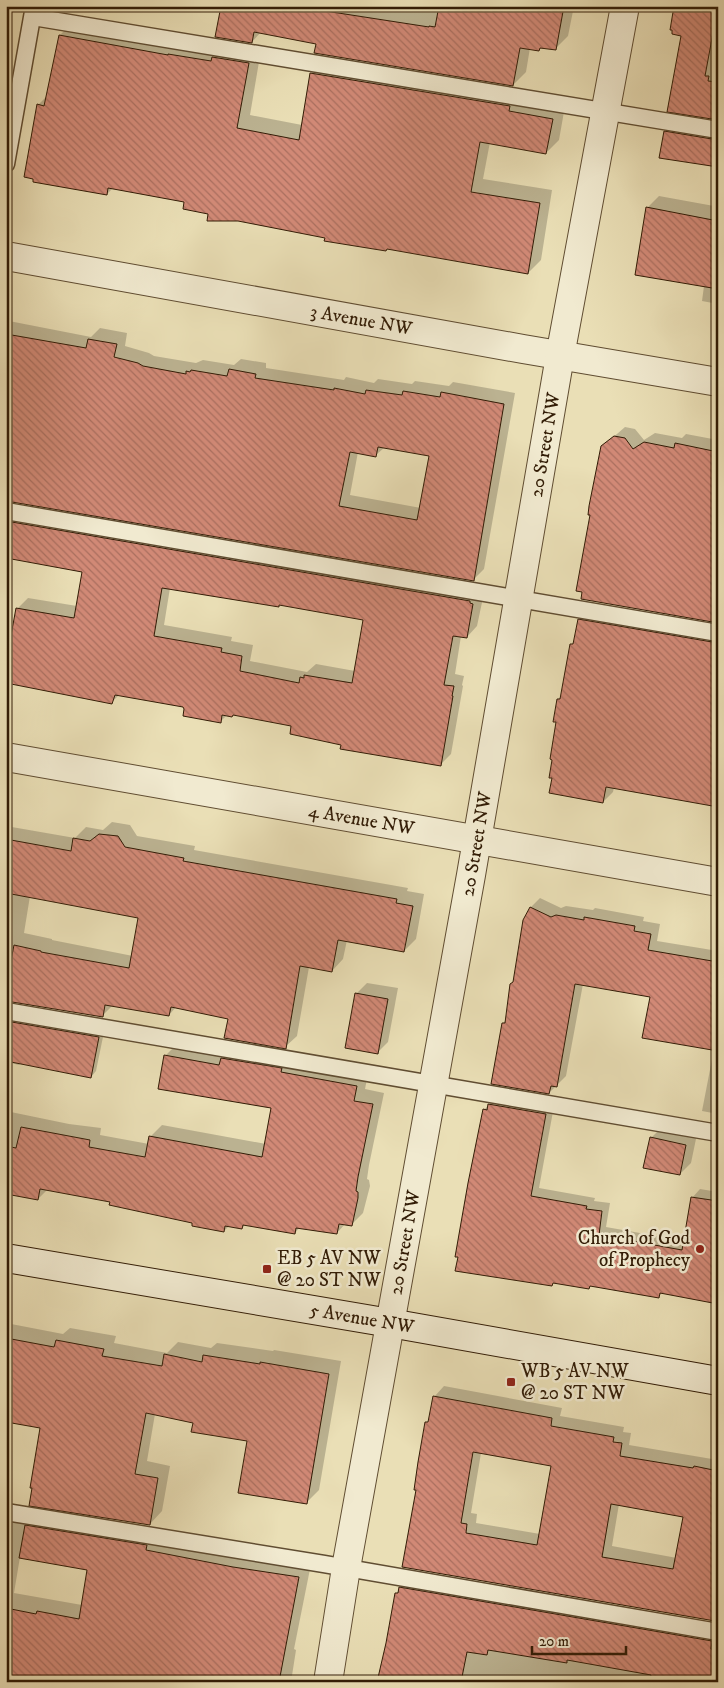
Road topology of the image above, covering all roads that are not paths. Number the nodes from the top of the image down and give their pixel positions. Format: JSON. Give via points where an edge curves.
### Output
{"nodes":[{"id":1,"x":625,"y":6,"type":"edge"},
{"id":2,"x":34,"y":12,"type":"edge"},
{"id":3,"x":606,"y":111,"type":"junction"},
{"id":4,"x":718,"y":130,"type":"edge"},
{"id":5,"x":6,"y":164,"type":"edge"},
{"id":6,"x":6,"y":256,"type":"edge"},
{"id":7,"x":560,"y":356,"type":"junction"},
{"id":8,"x":718,"y":382,"type":"edge"},
{"id":9,"x":6,"y":511,"type":"edge"},
{"id":10,"x":519,"y":598,"type":"junction"},
{"id":11,"x":718,"y":633,"type":"edge"},
{"id":12,"x":6,"y":757,"type":"edge"},
{"id":13,"x":477,"y":840,"type":"junction"},
{"id":14,"x":718,"y":882,"type":"edge"},
{"id":15,"x":6,"y":1011,"type":"edge"},
{"id":16,"x":434,"y":1084,"type":"junction"},
{"id":17,"x":718,"y":1133,"type":"edge"},
{"id":18,"x":6,"y":1258,"type":"edge"},
{"id":19,"x":390,"y":1322,"type":"junction"},
{"id":20,"x":718,"y":1380,"type":"edge"},
{"id":21,"x":6,"y":1512,"type":"edge"},
{"id":22,"x":346,"y":1568,"type":"junction"},
{"id":23,"x":718,"y":1632,"type":"edge"},
{"id":24,"x":328,"y":1682,"type":"edge"}],
"edges":[{"from":1,"to":3,"type":"street","name":"20 Street NW"},
{"from":2,"to":3,"type":"lane"},
{"from":2,"to":5,"type":"lane"},
{"from":3,"to":4,"type":"lane"},
{"from":3,"to":7,"type":"street","name":"20 Street NW"},
{"from":6,"to":7,"type":"street","name":"3 Avenue NW"},
{"from":7,"to":8,"type":"street","name":"3 Avenue NW"},
{"from":7,"to":10,"type":"street","name":"20 Street NW"},
{"from":9,"to":10,"type":"lane"},
{"from":10,"to":11,"type":"lane"},
{"from":10,"to":13,"type":"street","name":"20 Street NW"},
{"from":12,"to":13,"type":"street","name":"4 Avenue NW"},
{"from":13,"to":14,"type":"street","name":"4 Avenue NW"},
{"from":13,"to":16,"type":"street","name":"20 Street NW"},
{"from":15,"to":16,"type":"lane"},
{"from":16,"to":17,"type":"lane"},
{"from":16,"to":19,"type":"street","name":"20 Street NW"},
{"from":18,"to":19,"type":"street","name":"5 Avenue NW"},
{"from":19,"to":20,"type":"street","name":"5 Avenue NW"},
{"from":19,"to":22,"type":"street","name":"20 Street NW"},
{"from":21,"to":22,"type":"lane"},
{"from":22,"to":23,"type":"lane"},
{"from":22,"to":24,"type":"street","name":"20 Street NW"}]}
